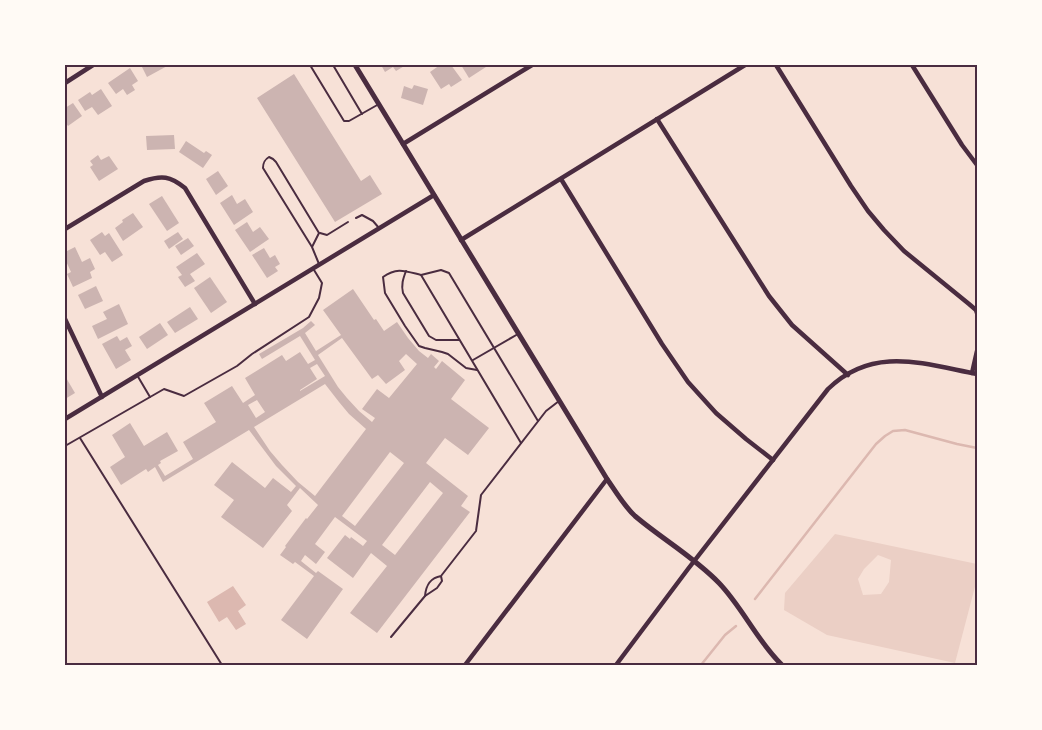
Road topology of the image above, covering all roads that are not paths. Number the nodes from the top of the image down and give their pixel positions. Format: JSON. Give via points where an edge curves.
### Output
{"nodes":[{"id":1,"x":93,"y":65,"type":"edge"},
{"id":2,"x":310,"y":65,"type":"edge"},
{"id":3,"x":333,"y":65,"type":"edge"},
{"id":4,"x":355,"y":65,"type":"edge"},
{"id":5,"x":532,"y":65,"type":"edge"},
{"id":6,"x":745,"y":65,"type":"edge"},
{"id":7,"x":776,"y":65,"type":"edge"},
{"id":8,"x":912,"y":65,"type":"edge"},
{"id":9,"x":65,"y":83,"type":"edge"},
{"id":10,"x":378,"y":104,"type":"junction"},
{"id":11,"x":362,"y":114,"type":"junction"},
{"id":12,"x":657,"y":119,"type":"junction"},
{"id":13,"x":403,"y":144,"type":"junction"},
{"id":14,"x":977,"y":165,"type":"edge"},
{"id":15,"x":561,"y":179,"type":"junction"},
{"id":16,"x":434,"y":195,"type":"junction"},
{"id":17,"x":356,"y":218,"type":"dead end"},
{"id":18,"x":348,"y":222,"type":"dead end"},
{"id":19,"x":379,"y":228,"type":"junction"},
{"id":20,"x":65,"y":229,"type":"edge"},
{"id":21,"x":319,"y":233,"type":"junction"},
{"id":22,"x":461,"y":240,"type":"junction"},
{"id":23,"x":312,"y":247,"type":"junction"},
{"id":24,"x":319,"y":264,"type":"junction"},
{"id":25,"x":313,"y":268,"type":"junction"},
{"id":26,"x":406,"y":271,"type":"junction"},
{"id":27,"x":421,"y":275,"type":"junction"},
{"id":28,"x":256,"y":304,"type":"junction"},
{"id":29,"x":977,"y":313,"type":"edge"},
{"id":30,"x":65,"y":319,"type":"edge"},
{"id":31,"x":518,"y":334,"type":"junction"},
{"id":32,"x":459,"y":340,"type":"junction"},
{"id":33,"x":494,"y":348,"type":"junction"},
{"id":34,"x":977,"y":351,"type":"edge"},
{"id":35,"x":472,"y":361,"type":"junction"},
{"id":36,"x":478,"y":370,"type":"junction"},
{"id":37,"x":974,"y":374,"type":"edge"},
{"id":38,"x":137,"y":375,"type":"junction"},
{"id":39,"x":848,"y":375,"type":"junction"},
{"id":40,"x":102,"y":396,"type":"junction"},
{"id":41,"x":150,"y":397,"type":"junction"},
{"id":42,"x":559,"y":401,"type":"junction"},
{"id":43,"x":65,"y":419,"type":"edge"},
{"id":44,"x":538,"y":421,"type":"junction"},
{"id":45,"x":80,"y":438,"type":"junction"},
{"id":46,"x":521,"y":443,"type":"junction"},
{"id":47,"x":65,"y":446,"type":"edge"},
{"id":48,"x":773,"y":460,"type":"junction"},
{"id":49,"x":607,"y":480,"type":"junction"},
{"id":50,"x":695,"y":562,"type":"junction"},
{"id":51,"x":441,"y":576,"type":"junction"},
{"id":52,"x":425,"y":596,"type":"junction"},
{"id":53,"x":391,"y":637,"type":"dead end"},
{"id":54,"x":222,"y":665,"type":"edge"},
{"id":55,"x":465,"y":665,"type":"edge"},
{"id":56,"x":616,"y":665,"type":"edge"},
{"id":57,"x":782,"y":665,"type":"edge"}],
"edges":[{"from":1,"to":9,"type":"street"},
{"from":2,"to":11,"type":"lane","via":[[344,121]]},
{"from":3,"to":11,"type":"lane"},
{"from":4,"to":10,"type":"street"},
{"from":5,"to":13,"type":"street"},
{"from":6,"to":12,"type":"street"},
{"from":7,"to":29,"type":"street","via":[[868,211],[904,252]]},
{"from":8,"to":14,"type":"street"},
{"from":10,"to":11,"type":"lane"},
{"from":10,"to":13,"type":"street"},
{"from":12,"to":15,"type":"street"},
{"from":12,"to":39,"type":"street","via":[[769,296],[792,325]]},
{"from":13,"to":16,"type":"street"},
{"from":15,"to":22,"type":"street"},
{"from":15,"to":48,"type":"street","via":[[688,382],[726,423]]},
{"from":16,"to":19,"type":"street"},
{"from":16,"to":22,"type":"street"},
{"from":17,"to":19,"type":"lane","via":[[362,215]]},
{"from":18,"to":21,"type":"lane","via":[[327,235]]},
{"from":19,"to":24,"type":"street"},
{"from":20,"to":28,"type":"street","via":[[144,181],[166,177],[185,188]]},
{"from":21,"to":23,"type":"lane"},
{"from":21,"to":23,"type":"lane","via":[[276,162],[269,157],[263,164],[264,168]]},
{"from":22,"to":31,"type":"street"},
{"from":23,"to":24,"type":"lane"},
{"from":24,"to":25,"type":"street"},
{"from":25,"to":28,"type":"street"},
{"from":25,"to":41,"type":"lane","via":[[322,283],[319,298],[309,317],[237,366],[184,396],[164,390]]},
{"from":26,"to":27,"type":"lane"},
{"from":26,"to":32,"type":"lane","via":[[402,288],[429,336],[436,340]]},
{"from":26,"to":36,"type":"lane","via":[[394,271],[383,277],[383,282],[385,293],[414,340],[419,346],[448,354],[466,368]]},
{"from":27,"to":32,"type":"lane"},
{"from":27,"to":33,"type":"lane","via":[[441,270],[449,273]]},
{"from":28,"to":38,"type":"street"},
{"from":30,"to":40,"type":"street"},
{"from":31,"to":33,"type":"lane"},
{"from":31,"to":42,"type":"street"},
{"from":32,"to":35,"type":"lane"},
{"from":33,"to":35,"type":"lane"},
{"from":33,"to":44,"type":"lane"},
{"from":34,"to":37,"type":"street"},
{"from":35,"to":36,"type":"lane"},
{"from":36,"to":46,"type":"lane"},
{"from":37,"to":39,"type":"street","via":[[891,361],[861,368]]},
{"from":38,"to":40,"type":"street"},
{"from":38,"to":41,"type":"lane"},
{"from":39,"to":48,"type":"street","via":[[828,389]]},
{"from":40,"to":43,"type":"street"},
{"from":41,"to":45,"type":"lane"},
{"from":42,"to":44,"type":"lane"},
{"from":42,"to":49,"type":"street"},
{"from":44,"to":46,"type":"lane"},
{"from":45,"to":47,"type":"lane"},
{"from":45,"to":54,"type":"lane"},
{"from":46,"to":51,"type":"lane","via":[[481,495],[476,531]]},
{"from":48,"to":50,"type":"street"},
{"from":49,"to":50,"type":"street","via":[[634,515]]},
{"from":49,"to":55,"type":"street"},
{"from":50,"to":56,"type":"street"},
{"from":50,"to":57,"type":"street","via":[[718,581],[759,639]]},
{"from":51,"to":52,"type":"lane","via":[[442,581],[437,588]]},
{"from":51,"to":52,"type":"lane","via":[[429,582]]},
{"from":52,"to":53,"type":"lane"}]}
